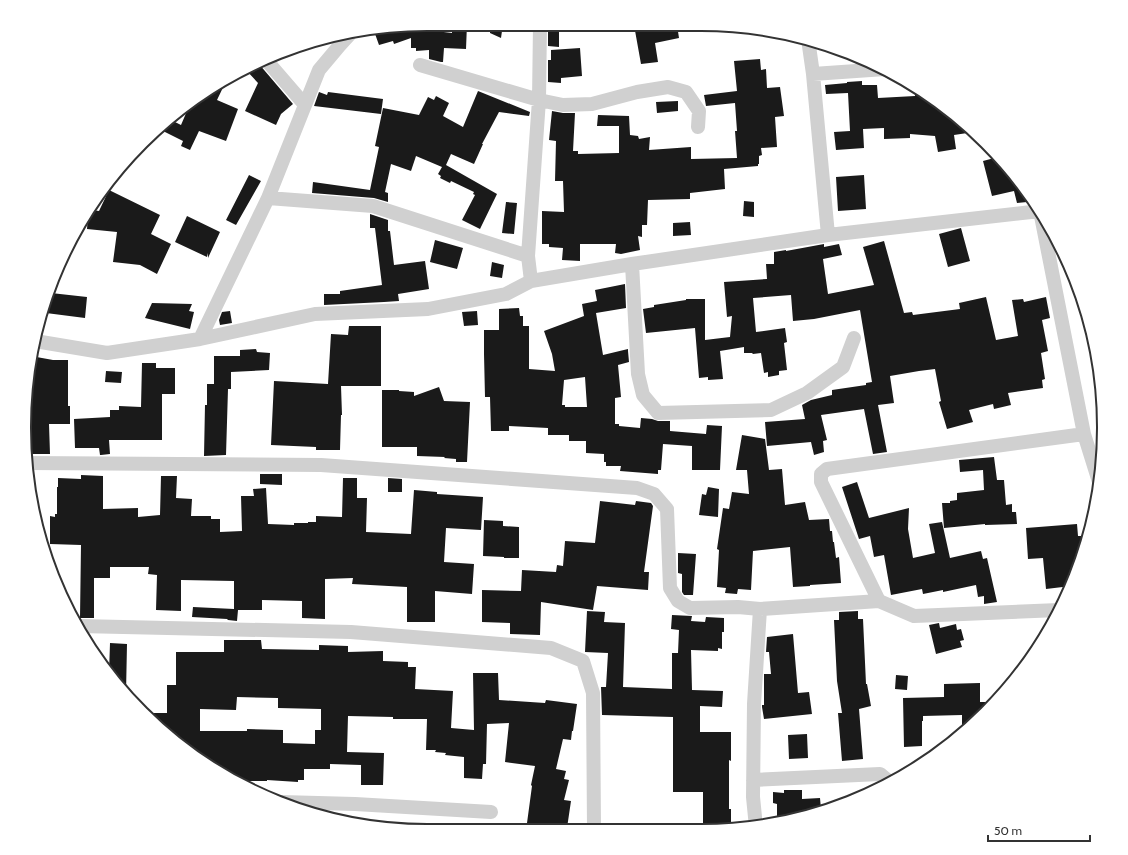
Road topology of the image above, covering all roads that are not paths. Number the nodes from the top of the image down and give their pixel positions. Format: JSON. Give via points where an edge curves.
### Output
{"nodes":[{"id":1,"x":540,"y":31,"type":"edge"},
{"id":2,"x":344,"y":40,"type":"edge"},
{"id":3,"x":809,"y":47,"type":"edge"},
{"id":4,"x":270,"y":64,"type":"edge"},
{"id":5,"x":420,"y":65,"type":"dead end"},
{"id":6,"x":872,"y":70,"type":"edge"},
{"id":7,"x":813,"y":74,"type":"junction"},
{"id":8,"x":539,"y":100,"type":"junction"},
{"id":9,"x":305,"y":105,"type":"junction"},
{"id":10,"x":698,"y":127,"type":"dead end"},
{"id":11,"x":268,"y":198,"type":"junction"},
{"id":12,"x":1033,"y":212,"type":"edge"},
{"id":13,"x":1043,"y":228,"type":"edge"},
{"id":14,"x":828,"y":235,"type":"junction"},
{"id":15,"x":528,"y":256,"type":"junction"},
{"id":16,"x":632,"y":264,"type":"junction"},
{"id":17,"x":531,"y":281,"type":"junction"},
{"id":18,"x":854,"y":338,"type":"dead end"},
{"id":19,"x":200,"y":339,"type":"junction"},
{"id":20,"x":41,"y":342,"type":"edge"},
{"id":21,"x":1084,"y":434,"type":"junction"},
{"id":22,"x":33,"y":463,"type":"edge"},
{"id":23,"x":1095,"y":469,"type":"edge"},
{"id":24,"x":879,"y":601,"type":"junction"},
{"id":25,"x":760,"y":609,"type":"junction"},
{"id":26,"x":1052,"y":610,"type":"edge"},
{"id":27,"x":84,"y":626,"type":"edge"},
{"id":28,"x":885,"y":778,"type":"edge"},
{"id":29,"x":753,"y":780,"type":"junction"},
{"id":30,"x":299,"y":802,"type":"edge"},
{"id":31,"x":491,"y":812,"type":"dead end"},
{"id":32,"x":755,"y":820,"type":"edge"},
{"id":33,"x":594,"y":824,"type":"edge"}],
"edges":[{"from":1,"to":8,"type":"street"},
{"from":2,"to":9,"type":"street","via":[[319,70]]},
{"from":3,"to":7,"type":"street"},
{"from":4,"to":9,"type":"street"},
{"from":5,"to":8,"type":"street"},
{"from":6,"to":7,"type":"street"},
{"from":7,"to":14,"type":"street"},
{"from":8,"to":10,"type":"street","via":[[563,105],[592,104],[668,86],[686,92],[700,111]]},
{"from":8,"to":15,"type":"street"},
{"from":9,"to":11,"type":"street"},
{"from":11,"to":15,"type":"street","via":[[373,206]]},
{"from":11,"to":19,"type":"street"},
{"from":12,"to":14,"type":"street"},
{"from":13,"to":21,"type":"street"},
{"from":14,"to":16,"type":"street"},
{"from":15,"to":17,"type":"street"},
{"from":16,"to":17,"type":"street"},
{"from":16,"to":18,"type":"street","via":[[638,374],[643,395],[658,413],[771,410],[807,393],[843,367]]},
{"from":17,"to":19,"type":"street","via":[[506,294],[428,309],[315,314]]},
{"from":19,"to":20,"type":"street","via":[[107,353]]},
{"from":21,"to":23,"type":"street"},
{"from":21,"to":24,"type":"street","via":[[827,470],[821,474],[821,482]]},
{"from":22,"to":25,"type":"street","via":[[321,465],[637,488],[654,494],[667,509],[670,588],[678,601],[690,608]]},
{"from":24,"to":25,"type":"street"},
{"from":24,"to":26,"type":"street","via":[[914,616]]},
{"from":25,"to":29,"type":"street","via":[[754,704]]},
{"from":27,"to":33,"type":"street","via":[[351,632],[551,648],[583,662],[594,693]]},
{"from":28,"to":29,"type":"street","via":[[880,774]]},
{"from":29,"to":32,"type":"street"},
{"from":30,"to":31,"type":"street"}]}
